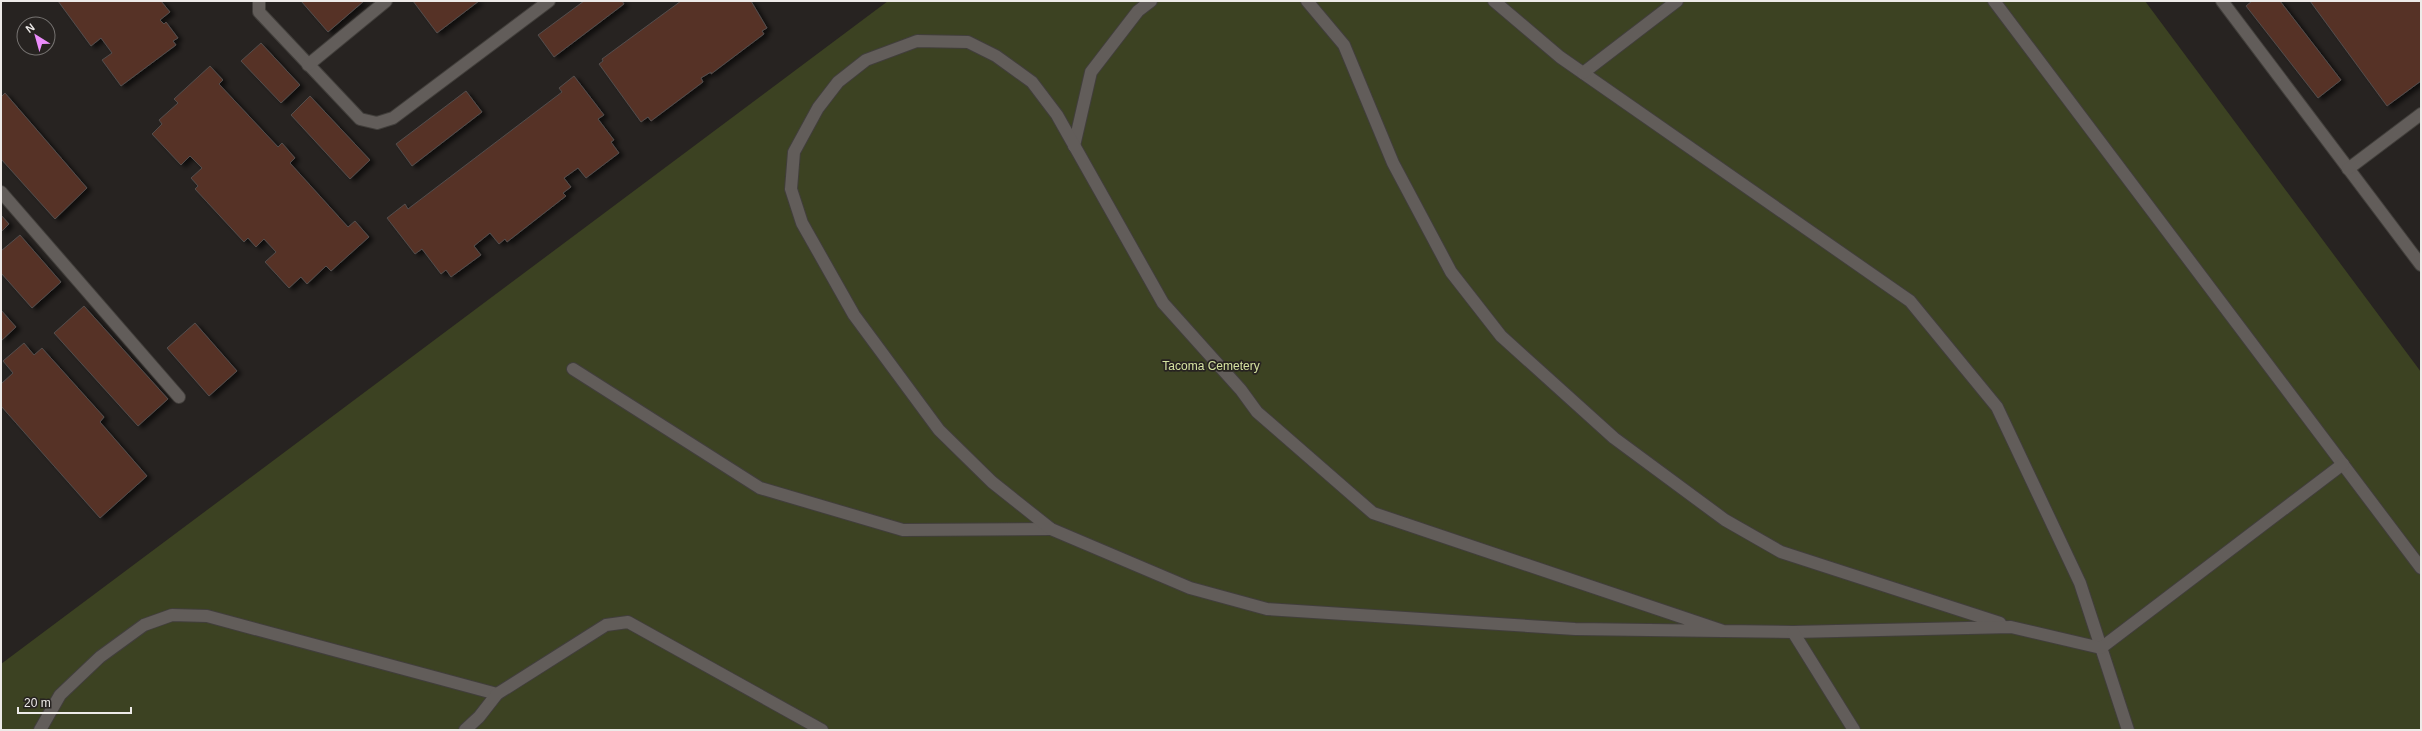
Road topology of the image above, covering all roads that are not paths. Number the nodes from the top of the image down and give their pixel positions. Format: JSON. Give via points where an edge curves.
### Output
{"nodes":[{"id":1,"x":259,"y":1,"type":"edge"},
{"id":2,"x":386,"y":1,"type":"edge"},
{"id":3,"x":549,"y":1,"type":"edge"},
{"id":4,"x":1151,"y":1,"type":"edge"},
{"id":5,"x":1307,"y":1,"type":"edge"},
{"id":6,"x":1494,"y":1,"type":"edge"},
{"id":7,"x":1677,"y":1,"type":"edge"},
{"id":8,"x":1994,"y":1,"type":"edge"},
{"id":9,"x":2222,"y":1,"type":"edge"},
{"id":10,"x":308,"y":65,"type":"junction"},
{"id":11,"x":1583,"y":73,"type":"junction"},
{"id":12,"x":2421,"y":114,"type":"edge"},
{"id":13,"x":1074,"y":146,"type":"junction"},
{"id":14,"x":2348,"y":169,"type":"junction"},
{"id":15,"x":1,"y":192,"type":"edge"},
{"id":16,"x":2421,"y":265,"type":"edge"},
{"id":17,"x":573,"y":369,"type":"dead end"},
{"id":18,"x":179,"y":397,"type":"dead end"},
{"id":19,"x":2343,"y":464,"type":"junction"},
{"id":20,"x":1051,"y":529,"type":"junction"},
{"id":21,"x":2421,"y":568,"type":"edge"},
{"id":22,"x":2011,"y":627,"type":"junction"},
{"id":23,"x":1723,"y":631,"type":"junction"},
{"id":24,"x":1793,"y":632,"type":"junction"},
{"id":25,"x":2101,"y":648,"type":"junction"},
{"id":26,"x":497,"y":694,"type":"junction"},
{"id":27,"x":40,"y":730,"type":"edge"},
{"id":28,"x":465,"y":730,"type":"edge"},
{"id":29,"x":822,"y":730,"type":"edge"},
{"id":30,"x":1854,"y":730,"type":"edge"},
{"id":31,"x":2128,"y":730,"type":"edge"}],
"edges":[{"from":1,"to":10,"type":"lane","via":[[259,12]]},
{"from":2,"to":10,"type":"lane"},
{"from":3,"to":10,"type":"lane","via":[[394,118],[377,123],[360,119]]},
{"from":4,"to":13,"type":"lane","via":[[1138,12],[1092,72]]},
{"from":5,"to":22,"type":"lane","via":[[1344,45],[1393,163],[1451,272],[1501,336],[1614,438],[1725,520],[1781,552]]},
{"from":6,"to":11,"type":"lane","via":[[1560,57]]},
{"from":7,"to":11,"type":"lane"},
{"from":8,"to":19,"type":"lane"},
{"from":9,"to":14,"type":"lane"},
{"from":11,"to":25,"type":"lane","via":[[1910,301],[1997,406],[2080,583]]},
{"from":12,"to":14,"type":"lane"},
{"from":13,"to":20,"type":"lane","via":[[1057,115],[1032,82],[996,56],[968,42],[917,41],[866,60],[838,82],[818,108],[794,152],[791,189],[802,223],[854,315],[929,417],[992,482]]},
{"from":13,"to":23,"type":"lane","via":[[1163,303],[1241,390],[1257,412],[1373,513]]},
{"from":14,"to":16,"type":"lane"},
{"from":15,"to":18,"type":"lane"},
{"from":17,"to":20,"type":"lane","via":[[760,488],[903,530]]},
{"from":19,"to":21,"type":"lane"},
{"from":19,"to":25,"type":"lane"},
{"from":20,"to":23,"type":"lane","via":[[1190,588],[1267,609],[1575,629]]},
{"from":22,"to":24,"type":"lane"},
{"from":22,"to":25,"type":"lane"},
{"from":23,"to":24,"type":"lane"},
{"from":24,"to":30,"type":"lane"},
{"from":25,"to":31,"type":"lane"},
{"from":26,"to":27,"type":"lane","via":[[207,616],[172,615],[144,625],[100,657],[60,695]]},
{"from":26,"to":28,"type":"lane"},
{"from":26,"to":29,"type":"lane","via":[[606,625],[628,622]]}]}
